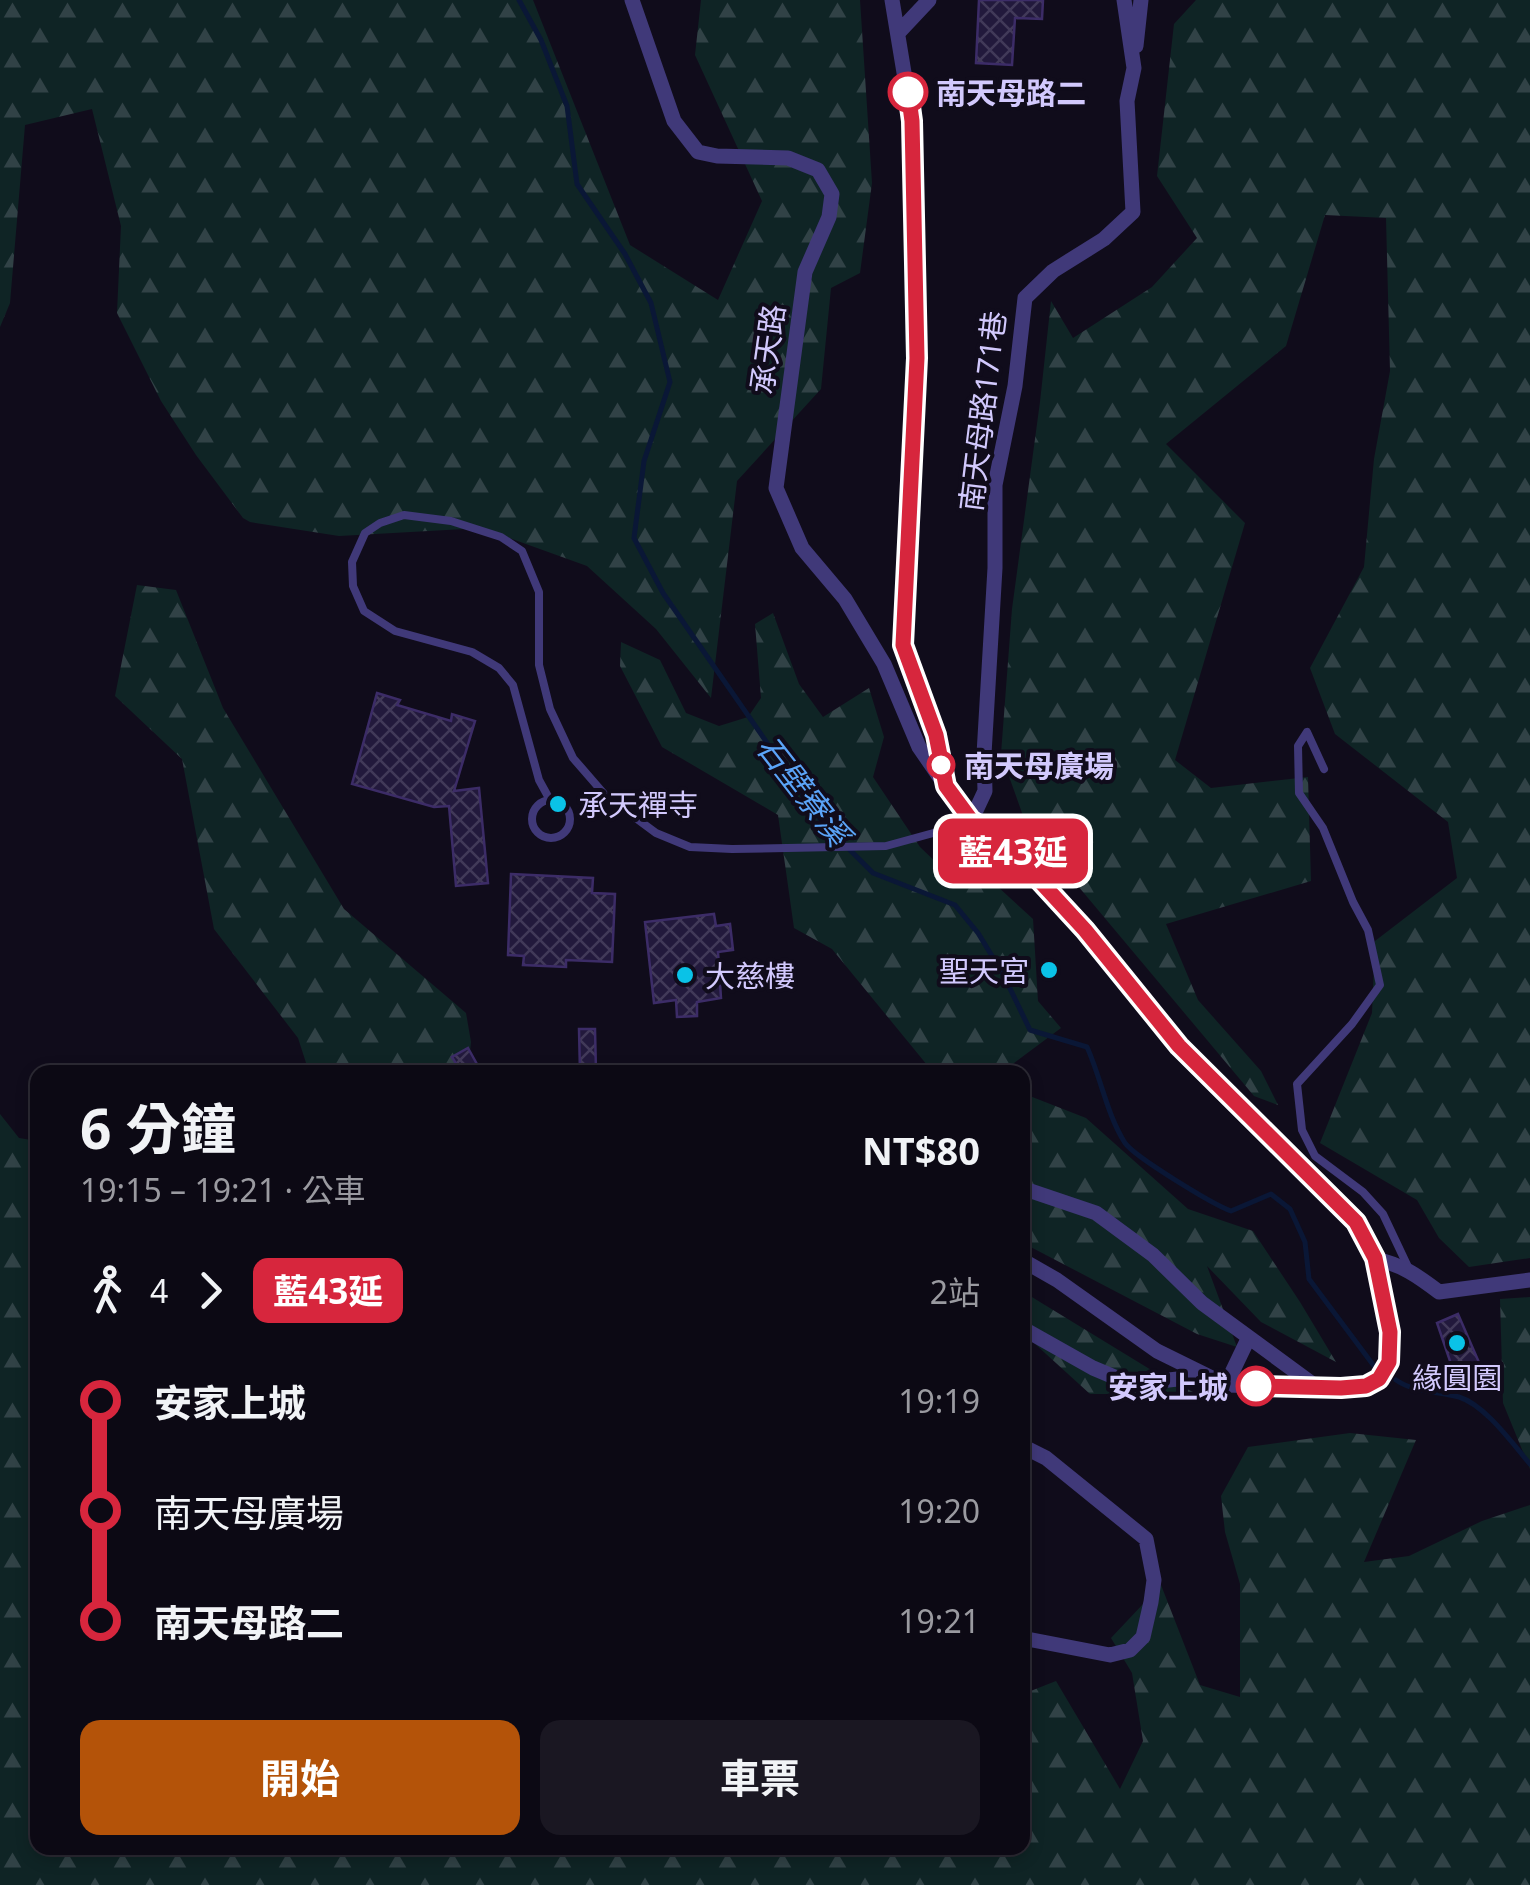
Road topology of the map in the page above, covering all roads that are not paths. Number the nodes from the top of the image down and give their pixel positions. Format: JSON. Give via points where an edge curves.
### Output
{"nodes":[{"id":1,"x":632,"y":0,"type":"edge"},
{"id":2,"x":892,"y":0,"type":"edge"},
{"id":3,"x":930,"y":0,"type":"edge"},
{"id":4,"x":1124,"y":0,"type":"edge"},
{"id":5,"x":1141,"y":0,"type":"edge"},
{"id":6,"x":898,"y":33,"type":"junction"},
{"id":7,"x":1134,"y":68,"type":"junction"},
{"id":8,"x":1324,"y":769,"type":"dead end"},
{"id":9,"x":946,"y":786,"type":"junction"},
{"id":10,"x":550,"y":800,"type":"junction"},
{"id":11,"x":971,"y":820,"type":"junction"},
{"id":12,"x":1030,"y":1191,"type":"edge"},
{"id":13,"x":1375,"y":1258,"type":"junction"},
{"id":14,"x":1030,"y":1265,"type":"edge"},
{"id":15,"x":1410,"y":1271,"type":"junction"},
{"id":16,"x":1530,"y":1280,"type":"edge"},
{"id":17,"x":1030,"y":1333,"type":"edge"},
{"id":18,"x":1248,"y":1338,"type":"junction"},
{"id":19,"x":1206,"y":1376,"type":"junction"},
{"id":20,"x":1226,"y":1385,"type":"junction"},
{"id":21,"x":1318,"y":1388,"type":"junction"},
{"id":22,"x":1030,"y":1450,"type":"edge"},
{"id":23,"x":1030,"y":1640,"type":"edge"}],
"edges":[{"from":1,"to":9,"type":"street","name":"承天路","via":[[674,121],[698,152],[788,158],[818,170],[832,194],[805,272],[776,488],[802,548],[845,599]]},
{"from":2,"to":6,"type":"street"},
{"from":3,"to":6,"type":"street"},
{"from":4,"to":7,"type":"street","name":"南天母路171巷"},
{"from":5,"to":7,"type":"street"},
{"from":6,"to":9,"type":"street","via":[[912,121],[917,358],[903,645],[936,735]]},
{"from":7,"to":11,"type":"street","name":"南天母路171巷","via":[[1127,101],[1133,212],[1024,298],[995,485],[985,792]]},
{"from":8,"to":15,"type":"lane","via":[[1307,732],[1298,746],[1299,794],[1324,828],[1368,930],[1380,985],[1298,1084],[1302,1130],[1315,1156],[1383,1214]]},
{"from":9,"to":11,"type":"street","name":"承天路"},
{"from":10,"to":10,"type":"lane","via":[[539,804],[532,820],[538,832],[555,838],[570,820],[562,803]]},
{"from":10,"to":11,"type":"lane","via":[[538,780],[512,686],[499,668],[472,652],[394,630],[364,611],[352,562],[365,532],[404,515],[501,537],[522,551],[539,592],[539,664],[550,709],[573,758],[606,796],[656,833],[690,847],[886,846]]},
{"from":11,"to":13,"type":"street","via":[[1003,841],[1179,1046],[1356,1222]]},
{"from":12,"to":18,"type":"street","via":[[1096,1214]]},
{"from":13,"to":15,"type":"street"},
{"from":13,"to":21,"type":"street","via":[[1389,1362],[1366,1386]]},
{"from":14,"to":19,"type":"street","via":[[1156,1351]]},
{"from":15,"to":16,"type":"street","via":[[1439,1292]]},
{"from":17,"to":19,"type":"street","via":[[1131,1384]]},
{"from":18,"to":20,"type":"street"},
{"from":18,"to":21,"type":"street"},
{"from":19,"to":20,"type":"street"},
{"from":20,"to":21,"type":"street"},
{"from":22,"to":23,"type":"street","via":[[1146,1539],[1154,1580],[1143,1637],[1130,1650],[1110,1655]]}]}
